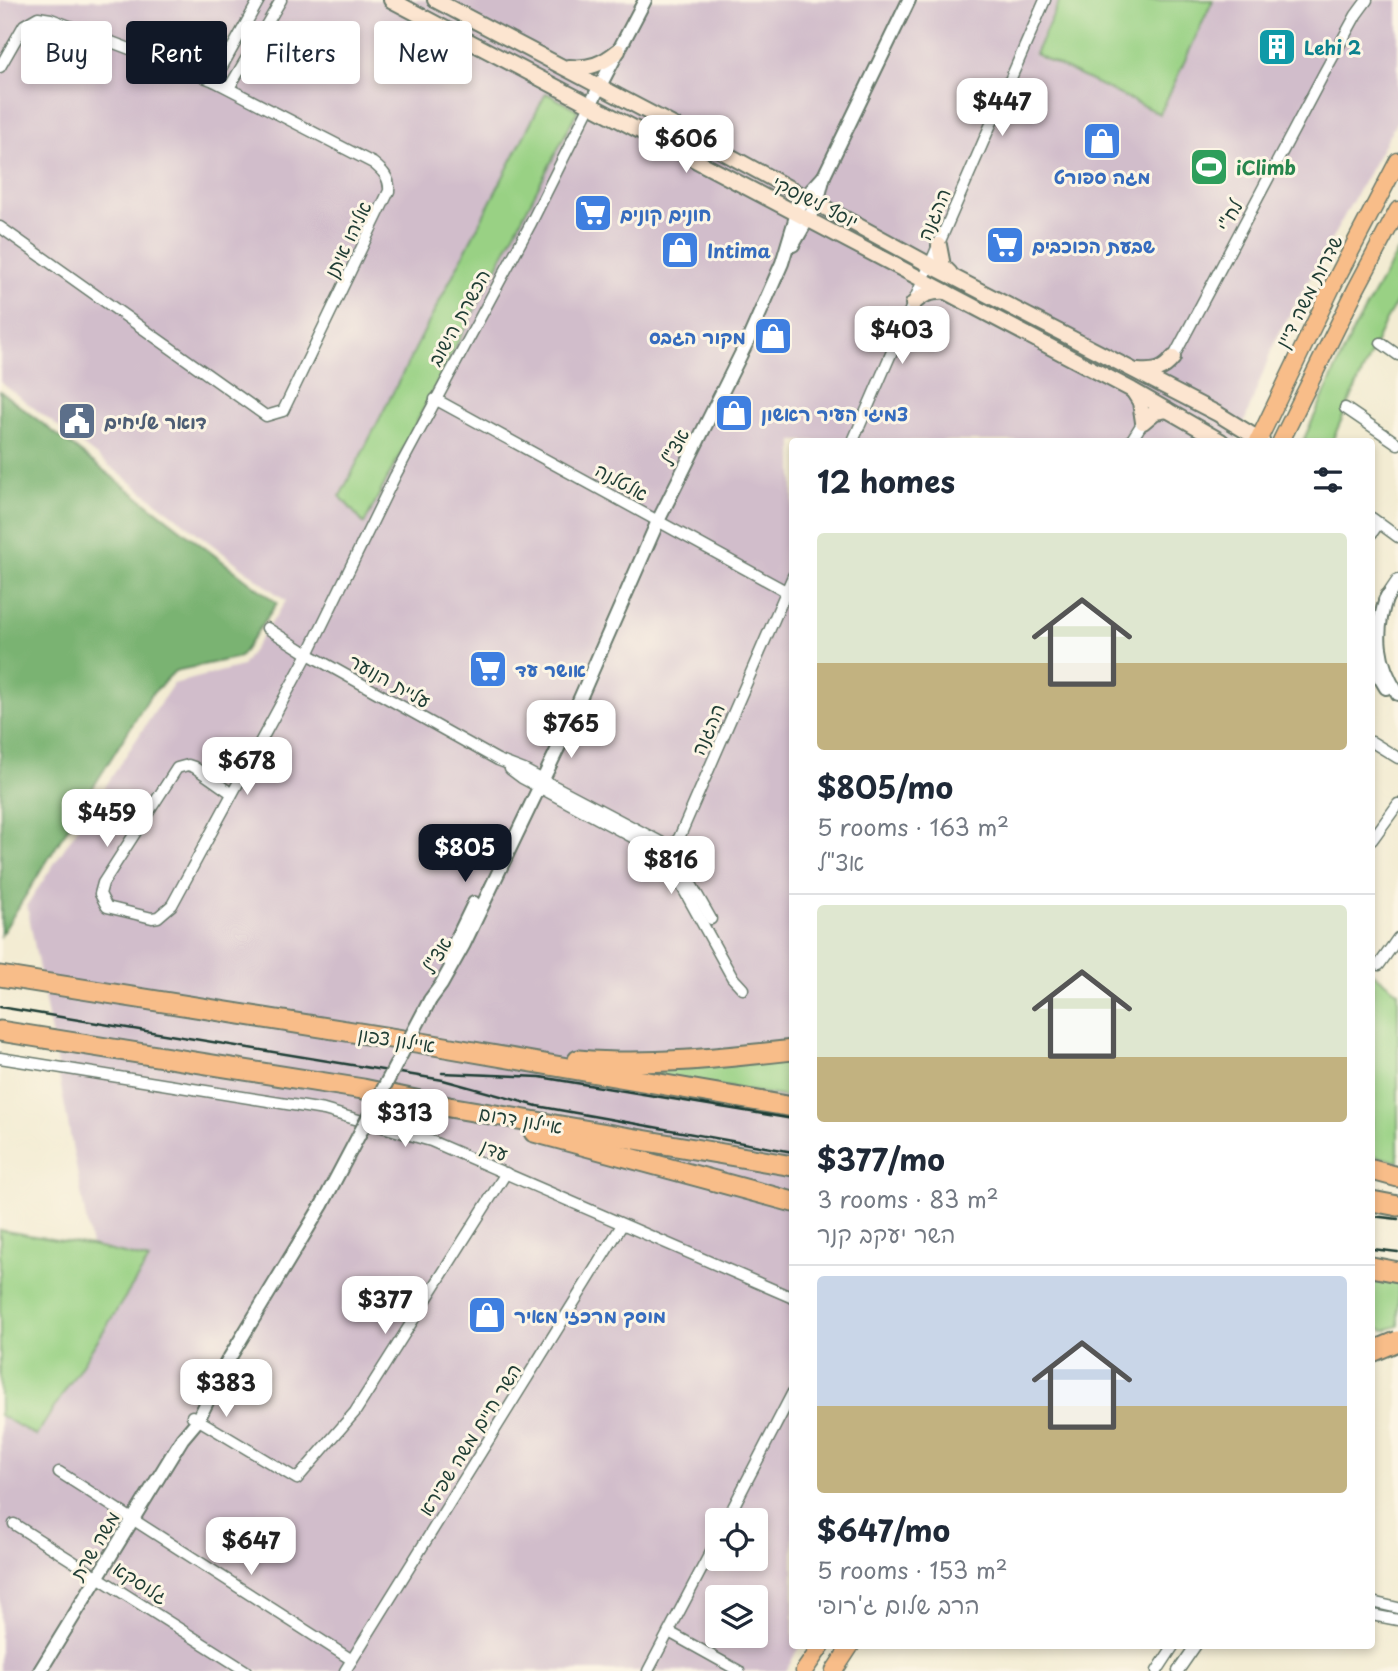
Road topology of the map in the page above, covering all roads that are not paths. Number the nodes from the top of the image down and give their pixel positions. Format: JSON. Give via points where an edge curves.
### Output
{"nodes":[{"id":1,"x":259,"y":0,"type":"edge"},
{"id":2,"x":281,"y":0,"type":"edge"},
{"id":3,"x":391,"y":0,"type":"edge"},
{"id":4,"x":435,"y":0,"type":"edge"},
{"id":5,"x":645,"y":0,"type":"edge"},
{"id":6,"x":909,"y":0,"type":"edge"},
{"id":7,"x":1045,"y":0,"type":"edge"},
{"id":8,"x":1357,"y":0,"type":"edge"},
{"id":9,"x":1367,"y":0,"type":"edge"},
{"id":10,"x":1356,"y":15,"type":"junction"},
{"id":11,"x":126,"y":48,"type":"edge"},
{"id":12,"x":618,"y":51,"type":"junction"},
{"id":13,"x":227,"y":58,"type":"edge"},
{"id":14,"x":0,"y":67,"type":"edge"},
{"id":15,"x":564,"y":67,"type":"junction"},
{"id":16,"x":220,"y":84,"type":"edge"},
{"id":17,"x":600,"y":86,"type":"junction"},
{"id":18,"x":229,"y":88,"type":"junction"},
{"id":19,"x":592,"y":110,"type":"junction"},
{"id":20,"x":1398,"y":161,"type":"edge"},
{"id":21,"x":811,"y":200,"type":"junction"},
{"id":22,"x":1398,"y":210,"type":"edge"},
{"id":23,"x":803,"y":216,"type":"junction"},
{"id":24,"x":0,"y":227,"type":"edge"},
{"id":25,"x":939,"y":246,"type":"junction"},
{"id":26,"x":930,"y":265,"type":"junction"},
{"id":27,"x":953,"y":276,"type":"junction"},
{"id":28,"x":924,"y":279,"type":"junction"},
{"id":29,"x":950,"y":293,"type":"junction"},
{"id":30,"x":913,"y":304,"type":"junction"},
{"id":31,"x":1381,"y":343,"type":"dead end"},
{"id":32,"x":1398,"y":355,"type":"edge"},
{"id":33,"x":1173,"y":358,"type":"junction"},
{"id":34,"x":1138,"y":371,"type":"junction"},
{"id":35,"x":1132,"y":390,"type":"junction"},
{"id":36,"x":1177,"y":392,"type":"junction"},
{"id":37,"x":435,"y":399,"type":"junction"},
{"id":38,"x":1345,"y":408,"type":"dead end"},
{"id":39,"x":1167,"y":410,"type":"junction"},
{"id":40,"x":1143,"y":422,"type":"junction"},
{"id":41,"x":854,"y":438,"type":"edge"},
{"id":42,"x":1133,"y":438,"type":"edge"},
{"id":43,"x":1217,"y":438,"type":"edge"},
{"id":44,"x":1256,"y":438,"type":"edge"},
{"id":45,"x":1260,"y":438,"type":"edge"},
{"id":46,"x":1282,"y":438,"type":"edge"},
{"id":47,"x":1398,"y":444,"type":"edge"},
{"id":48,"x":658,"y":521,"type":"junction"},
{"id":49,"x":1375,"y":521,"type":"edge"},
{"id":50,"x":1398,"y":537,"type":"edge"},
{"id":51,"x":1398,"y":581,"type":"edge"},
{"id":52,"x":789,"y":592,"type":"edge"},
{"id":53,"x":789,"y":595,"type":"edge"},
{"id":54,"x":1387,"y":596,"type":"junction"},
{"id":55,"x":1375,"y":619,"type":"edge"},
{"id":56,"x":267,"y":628,"type":"dead end"},
{"id":57,"x":308,"y":654,"type":"junction"},
{"id":58,"x":1375,"y":669,"type":"edge"},
{"id":59,"x":1398,"y":696,"type":"edge"},
{"id":60,"x":1375,"y":744,"type":"edge"},
{"id":61,"x":1398,"y":758,"type":"edge"},
{"id":62,"x":538,"y":782,"type":"junction"},
{"id":63,"x":231,"y":793,"type":"junction"},
{"id":64,"x":1398,"y":803,"type":"edge"},
{"id":65,"x":1375,"y":836,"type":"edge"},
{"id":66,"x":667,"y":850,"type":"junction"},
{"id":67,"x":1398,"y":938,"type":"edge"},
{"id":68,"x":1379,"y":965,"type":"dead end"},
{"id":69,"x":0,"y":976,"type":"edge"},
{"id":70,"x":743,"y":989,"type":"dead end"},
{"id":71,"x":0,"y":1031,"type":"edge"},
{"id":72,"x":422,"y":1043,"type":"junction"},
{"id":73,"x":789,"y":1050,"type":"edge"},
{"id":74,"x":0,"y":1058,"type":"edge"},
{"id":75,"x":789,"y":1106,"type":"edge"},
{"id":76,"x":449,"y":1107,"type":"junction"},
{"id":77,"x":638,"y":1162,"type":"junction"},
{"id":78,"x":789,"y":1165,"type":"edge"},
{"id":79,"x":1375,"y":1171,"type":"edge"},
{"id":80,"x":506,"y":1173,"type":"junction"},
{"id":81,"x":1398,"y":1177,"type":"edge"},
{"id":82,"x":1375,"y":1179,"type":"edge"},
{"id":83,"x":1398,"y":1183,"type":"edge"},
{"id":84,"x":789,"y":1189,"type":"edge"},
{"id":85,"x":789,"y":1201,"type":"edge"},
{"id":86,"x":1375,"y":1202,"type":"edge"},
{"id":87,"x":322,"y":1205,"type":"joint"},
{"id":88,"x":1398,"y":1206,"type":"edge"},
{"id":89,"x":622,"y":1225,"type":"junction"},
{"id":90,"x":1375,"y":1268,"type":"edge"},
{"id":91,"x":1398,"y":1272,"type":"edge"},
{"id":92,"x":789,"y":1296,"type":"edge"},
{"id":93,"x":1375,"y":1341,"type":"edge"},
{"id":94,"x":1398,"y":1343,"type":"edge"},
{"id":95,"x":1375,"y":1351,"type":"edge"},
{"id":96,"x":789,"y":1400,"type":"edge"},
{"id":97,"x":195,"y":1418,"type":"junction"},
{"id":98,"x":59,"y":1472,"type":"dead end"},
{"id":99,"x":733,"y":1508,"type":"edge"},
{"id":100,"x":133,"y":1518,"type":"junction"},
{"id":101,"x":14,"y":1524,"type":"dead end"},
{"id":102,"x":705,"y":1563,"type":"edge"},
{"id":103,"x":99,"y":1576,"type":"junction"},
{"id":104,"x":1375,"y":1603,"type":"edge"},
{"id":105,"x":1398,"y":1608,"type":"edge"},
{"id":106,"x":1375,"y":1616,"type":"edge"},
{"id":107,"x":1398,"y":1620,"type":"edge"},
{"id":108,"x":669,"y":1632,"type":"junction"},
{"id":109,"x":819,"y":1649,"type":"edge"},
{"id":110,"x":849,"y":1649,"type":"edge"},
{"id":111,"x":851,"y":1649,"type":"edge"},
{"id":112,"x":1171,"y":1649,"type":"edge"},
{"id":113,"x":1193,"y":1649,"type":"edge"},
{"id":114,"x":352,"y":1660,"type":"junction"},
{"id":115,"x":40,"y":1671,"type":"edge"},
{"id":116,"x":246,"y":1671,"type":"edge"},
{"id":117,"x":345,"y":1671,"type":"edge"},
{"id":118,"x":648,"y":1671,"type":"edge"},
{"id":119,"x":739,"y":1671,"type":"edge"},
{"id":120,"x":804,"y":1671,"type":"edge"},
{"id":121,"x":834,"y":1671,"type":"edge"},
{"id":122,"x":847,"y":1671,"type":"edge"},
{"id":123,"x":1157,"y":1671,"type":"edge"},
{"id":124,"x":1178,"y":1671,"type":"edge"}],
"edges":[{"from":1,"to":13,"type":"street"},
{"from":2,"to":18,"type":"street"},
{"from":3,"to":19,"type":"main road","name":"יוסף לישנסקי"},
{"from":4,"to":15,"type":"main road","name":"יוסף לישנסקי"},
{"from":5,"to":12,"type":"street","name":"הכשרת הישוב"},
{"from":6,"to":21,"type":"street","name":"אצ\"ל"},
{"from":7,"to":25,"type":"street","name":"ההגנה"},
{"from":8,"to":10,"type":"street","name":"לח\"י"},
{"from":9,"to":10,"type":"street","name":"לח\"י"},
{"from":10,"to":33,"type":"street","name":"לח\"י"},
{"from":11,"to":14,"type":"street","name":"אליהו איתן","via":[[38,17],[24,25]]},
{"from":12,"to":15,"type":"main road","via":[[594,66]]},
{"from":12,"to":17,"type":"street","name":"הכשרת הישוב"},
{"from":15,"to":17,"type":"main road","name":"יוסף לישנסקי"},
{"from":16,"to":18,"type":"street","name":"אליהו איתן"},
{"from":17,"to":19,"type":"street","name":"הכשרת הישוב"},
{"from":17,"to":21,"type":"main road","name":"יוסף לישנסקי"},
{"from":18,"to":24,"type":"street","name":"אליהו איתן","via":[[381,169],[387,177],[389,191],[283,411],[267,416]]},
{"from":19,"to":23,"type":"main road","name":"יוסף לישנסקי"},
{"from":19,"to":37,"type":"street","name":"הכשרת הישוב"},
{"from":20,"to":45,"type":"main road","name":"שדרות משה דיין"},
{"from":21,"to":23,"type":"street","name":"אצ\"ל"},
{"from":21,"to":26,"type":"main road","name":"יוסף לישנסקי"},
{"from":22,"to":46,"type":"main road"},
{"from":23,"to":28,"type":"main road","name":"יוסף לישנסקי"},
{"from":23,"to":48,"type":"street","name":"אצ\"ל","via":[[714,412]]},
{"from":25,"to":26,"type":"street","name":"ההגנה"},
{"from":25,"to":27,"type":"main road","via":[[943,266]]},
{"from":26,"to":27,"type":"main road","name":"יוסף לישנסקי"},
{"from":26,"to":28,"type":"street","name":"ההגנה"},
{"from":27,"to":34,"type":"main road","name":"יוסף לישנסקי"},
{"from":28,"to":29,"type":"main road","name":"יוסף לישנסקי"},
{"from":28,"to":30,"type":"street","name":"ההגנה"},
{"from":29,"to":30,"type":"main road","via":[[932,292]]},
{"from":29,"to":35,"type":"main road","name":"יוסף לישנסקי"},
{"from":30,"to":41,"type":"street","name":"ההגנה"},
{"from":31,"to":32,"type":"street"},
{"from":33,"to":34,"type":"main road","via":[[1160,370]]},
{"from":33,"to":36,"type":"main road","via":[[1170,370]]},
{"from":34,"to":36,"type":"main road","name":"יוסף לישנסקי"},
{"from":35,"to":39,"type":"main road","name":"יוסף לישנסקי"},
{"from":35,"to":40,"type":"main road","via":[[1140,402]]},
{"from":36,"to":44,"type":"main road","name":"יוסף לישנסקי"},
{"from":37,"to":48,"type":"street","name":"אלטלנה"},
{"from":37,"to":57,"type":"street","name":"הכשרת הישוב"},
{"from":38,"to":47,"type":"street"},
{"from":39,"to":40,"type":"main road","via":[[1155,412]]},
{"from":39,"to":43,"type":"main road","name":"יוסף לישנסקי"},
{"from":40,"to":42,"type":"street"},
{"from":48,"to":52,"type":"street","name":"אלטלנה"},
{"from":48,"to":62,"type":"street","name":"אצ\"ל"},
{"from":49,"to":50,"type":"street"},
{"from":51,"to":54,"type":"street"},
{"from":53,"to":66,"type":"street","name":"ההגנה","via":[[679,838]]},
{"from":54,"to":55,"type":"street"},
{"from":54,"to":59,"type":"street","via":[[1378,648]]},
{"from":56,"to":57,"type":"street","name":"עליית הנוער"},
{"from":57,"to":62,"type":"street","name":"עליית הנוער"},
{"from":57,"to":63,"type":"street","name":"הכשרת הישוב"},
{"from":58,"to":59,"type":"street"},
{"from":60,"to":61,"type":"street"},
{"from":62,"to":66,"type":"street","name":"עליית הנוער"},
{"from":62,"to":87,"type":"street","name":"אצ\"ל","bridge":true,"via":[[464,944],[430,999]]},
{"from":63,"to":63,"type":"street","name":"הכשרת הישוב","via":[[194,767],[177,768],[103,883],[100,894],[107,908],[152,918],[172,905]]},
{"from":64,"to":65,"type":"street"},
{"from":66,"to":70,"type":"street"},
{"from":67,"to":68,"type":"street"},
{"from":69,"to":72,"type":"highway","name":"איילון צפון"},
{"from":71,"to":76,"type":"highway","name":"איילון דרום"},
{"from":72,"to":73,"type":"highway","via":[[630,1063]]},
{"from":72,"to":75,"type":"highway","name":"איילון צפון"},
{"from":74,"to":80,"type":"street","name":"עדן","via":[[324,1110],[432,1140]]},
{"from":76,"to":77,"type":"highway"},
{"from":76,"to":78,"type":"highway","name":"איילון דרום"},
{"from":77,"to":84,"type":"highway"},
{"from":77,"to":85,"type":"highway"},
{"from":79,"to":81,"type":"highway"},
{"from":80,"to":89,"type":"street","name":"עדן"},
{"from":80,"to":97,"type":"street","via":[[355,1412],[297,1479]]},
{"from":82,"to":83,"type":"highway"},
{"from":86,"to":88,"type":"highway"},
{"from":87,"to":97,"type":"street","name":"משה שרת"},
{"from":89,"to":92,"type":"street","name":"עדן"},
{"from":89,"to":114,"type":"street","name":"השר חיים משה שפירא"},
{"from":90,"to":91,"type":"highway"},
{"from":93,"to":94,"type":"highway"},
{"from":94,"to":95,"type":"highway","bridge":true},
{"from":96,"to":99,"type":"street"},
{"from":97,"to":100,"type":"street","name":"משה שרת"},
{"from":98,"to":100,"type":"street"},
{"from":100,"to":103,"type":"street","name":"משה שרת"},
{"from":100,"to":114,"type":"street"},
{"from":101,"to":103,"type":"street","name":"גלוסקא"},
{"from":102,"to":108,"type":"street"},
{"from":103,"to":115,"type":"street","name":"משה שרת"},
{"from":103,"to":116,"type":"street","name":"גלוסקא"},
{"from":104,"to":105,"type":"street"},
{"from":106,"to":107,"type":"street"},
{"from":108,"to":118,"type":"street"},
{"from":108,"to":119,"type":"street"},
{"from":109,"to":120,"type":"main road"},
{"from":110,"to":121,"type":"main road"},
{"from":111,"to":122,"type":"main road"},
{"from":112,"to":123,"type":"street"},
{"from":113,"to":124,"type":"street"},
{"from":114,"to":117,"type":"street","name":"השר חיים משה שפירא"}]}
